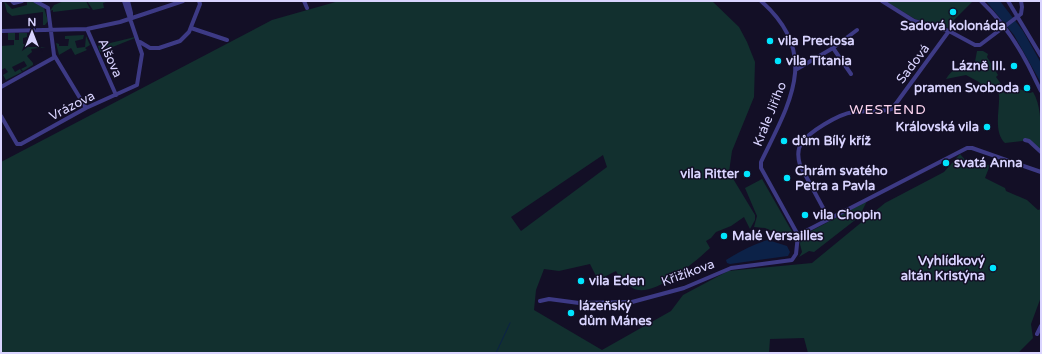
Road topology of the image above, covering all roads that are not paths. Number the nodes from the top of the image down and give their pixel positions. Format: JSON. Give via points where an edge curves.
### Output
{"nodes":[{"id":1,"x":12,"y":1,"type":"edge"},
{"id":2,"x":22,"y":1,"type":"edge"},
{"id":3,"x":35,"y":1,"type":"edge"},
{"id":4,"x":124,"y":1,"type":"edge"},
{"id":5,"x":128,"y":1,"type":"edge"},
{"id":6,"x":182,"y":1,"type":"edge"},
{"id":7,"x":199,"y":1,"type":"edge"},
{"id":8,"x":304,"y":1,"type":"edge"},
{"id":9,"x":761,"y":1,"type":"edge"},
{"id":10,"x":882,"y":1,"type":"edge"},
{"id":11,"x":981,"y":1,"type":"edge"},
{"id":12,"x":1008,"y":1,"type":"edge"},
{"id":13,"x":1021,"y":1,"type":"edge"},
{"id":14,"x":307,"y":8,"type":"dead end"},
{"id":15,"x":1016,"y":17,"type":"junction"},
{"id":16,"x":131,"y":19,"type":"junction"},
{"id":17,"x":1005,"y":25,"type":"junction"},
{"id":18,"x":191,"y":28,"type":"junction"},
{"id":19,"x":87,"y":29,"type":"junction"},
{"id":20,"x":1,"y":30,"type":"edge"},
{"id":21,"x":857,"y":30,"type":"dead end"},
{"id":22,"x":50,"y":31,"type":"junction"},
{"id":23,"x":949,"y":31,"type":"junction"},
{"id":24,"x":227,"y":40,"type":"dead end"},
{"id":25,"x":140,"y":42,"type":"junction"},
{"id":26,"x":150,"y":48,"type":"junction"},
{"id":27,"x":833,"y":48,"type":"junction"},
{"id":28,"x":142,"y":54,"type":"junction"},
{"id":29,"x":1041,"y":56,"type":"edge"},
{"id":30,"x":55,"y":57,"type":"junction"},
{"id":31,"x":797,"y":69,"type":"junction"},
{"id":32,"x":851,"y":74,"type":"dead end"},
{"id":33,"x":1,"y":87,"type":"edge"},
{"id":34,"x":1041,"y":91,"type":"edge"},
{"id":35,"x":116,"y":95,"type":"junction"},
{"id":36,"x":86,"y":108,"type":"junction"},
{"id":37,"x":1,"y":116,"type":"edge"},
{"id":38,"x":1025,"y":140,"type":"dead end"},
{"id":39,"x":1041,"y":152,"type":"edge"},
{"id":40,"x":1041,"y":172,"type":"edge"},
{"id":41,"x":829,"y":219,"type":"junction"},
{"id":42,"x":798,"y":235,"type":"junction"},
{"id":43,"x":540,"y":301,"type":"dead end"},
{"id":44,"x":1041,"y":326,"type":"edge"},
{"id":45,"x":1037,"y":334,"type":"dead end"}],
"edges":[{"from":1,"to":2,"type":"street"},
{"from":3,"to":22,"type":"street","via":[[48,8]]},
{"from":4,"to":16,"type":"street"},
{"from":5,"to":16,"type":"street"},
{"from":6,"to":16,"type":"street"},
{"from":7,"to":18,"type":"street"},
{"from":8,"to":14,"type":"street"},
{"from":9,"to":31,"type":"street","name":"Krále Jiřího","via":[[785,27],[792,43]]},
{"from":10,"to":23,"type":"street","via":[[914,21]]},
{"from":11,"to":17,"type":"street"},
{"from":12,"to":15,"type":"street"},
{"from":13,"to":15,"type":"street","via":[[1022,10]]},
{"from":15,"to":17,"type":"street"},
{"from":15,"to":29,"type":"street"},
{"from":16,"to":19,"type":"street"},
{"from":16,"to":25,"type":"street"},
{"from":17,"to":23,"type":"street","via":[[980,45],[975,45]]},
{"from":17,"to":34,"type":"street"},
{"from":18,"to":24,"type":"street"},
{"from":18,"to":26,"type":"street","via":[[185,37],[173,44]]},
{"from":19,"to":22,"type":"street"},
{"from":19,"to":35,"type":"street","name":"Alšova"},
{"from":20,"to":22,"type":"street"},
{"from":21,"to":27,"type":"street"},
{"from":22,"to":30,"type":"street"},
{"from":23,"to":41,"type":"street","name":"Sadová","via":[[892,109],[848,113],[819,127],[801,144],[798,156],[800,165]]},
{"from":25,"to":26,"type":"street"},
{"from":25,"to":28,"type":"street"},
{"from":26,"to":28,"type":"street"},
{"from":27,"to":31,"type":"street"},
{"from":27,"to":32,"type":"street"},
{"from":28,"to":35,"type":"street","name":"Vrázova","via":[[138,85]]},
{"from":30,"to":33,"type":"street"},
{"from":30,"to":36,"type":"street"},
{"from":31,"to":42,"type":"street","name":"Krále Jiřího","via":[[787,106],[760,166]]},
{"from":35,"to":36,"type":"street","name":"Vrázova"},
{"from":36,"to":37,"type":"street","name":"Vrázova","via":[[21,144],[17,144]]},
{"from":38,"to":39,"type":"street"},
{"from":40,"to":41,"type":"street","via":[[972,148],[962,149]]},
{"from":41,"to":42,"type":"street"},
{"from":42,"to":43,"type":"street","name":"Křižíkova","via":[[796,254],[792,260],[731,268],[684,288],[632,302],[549,299]]},
{"from":44,"to":45,"type":"street"}]}
